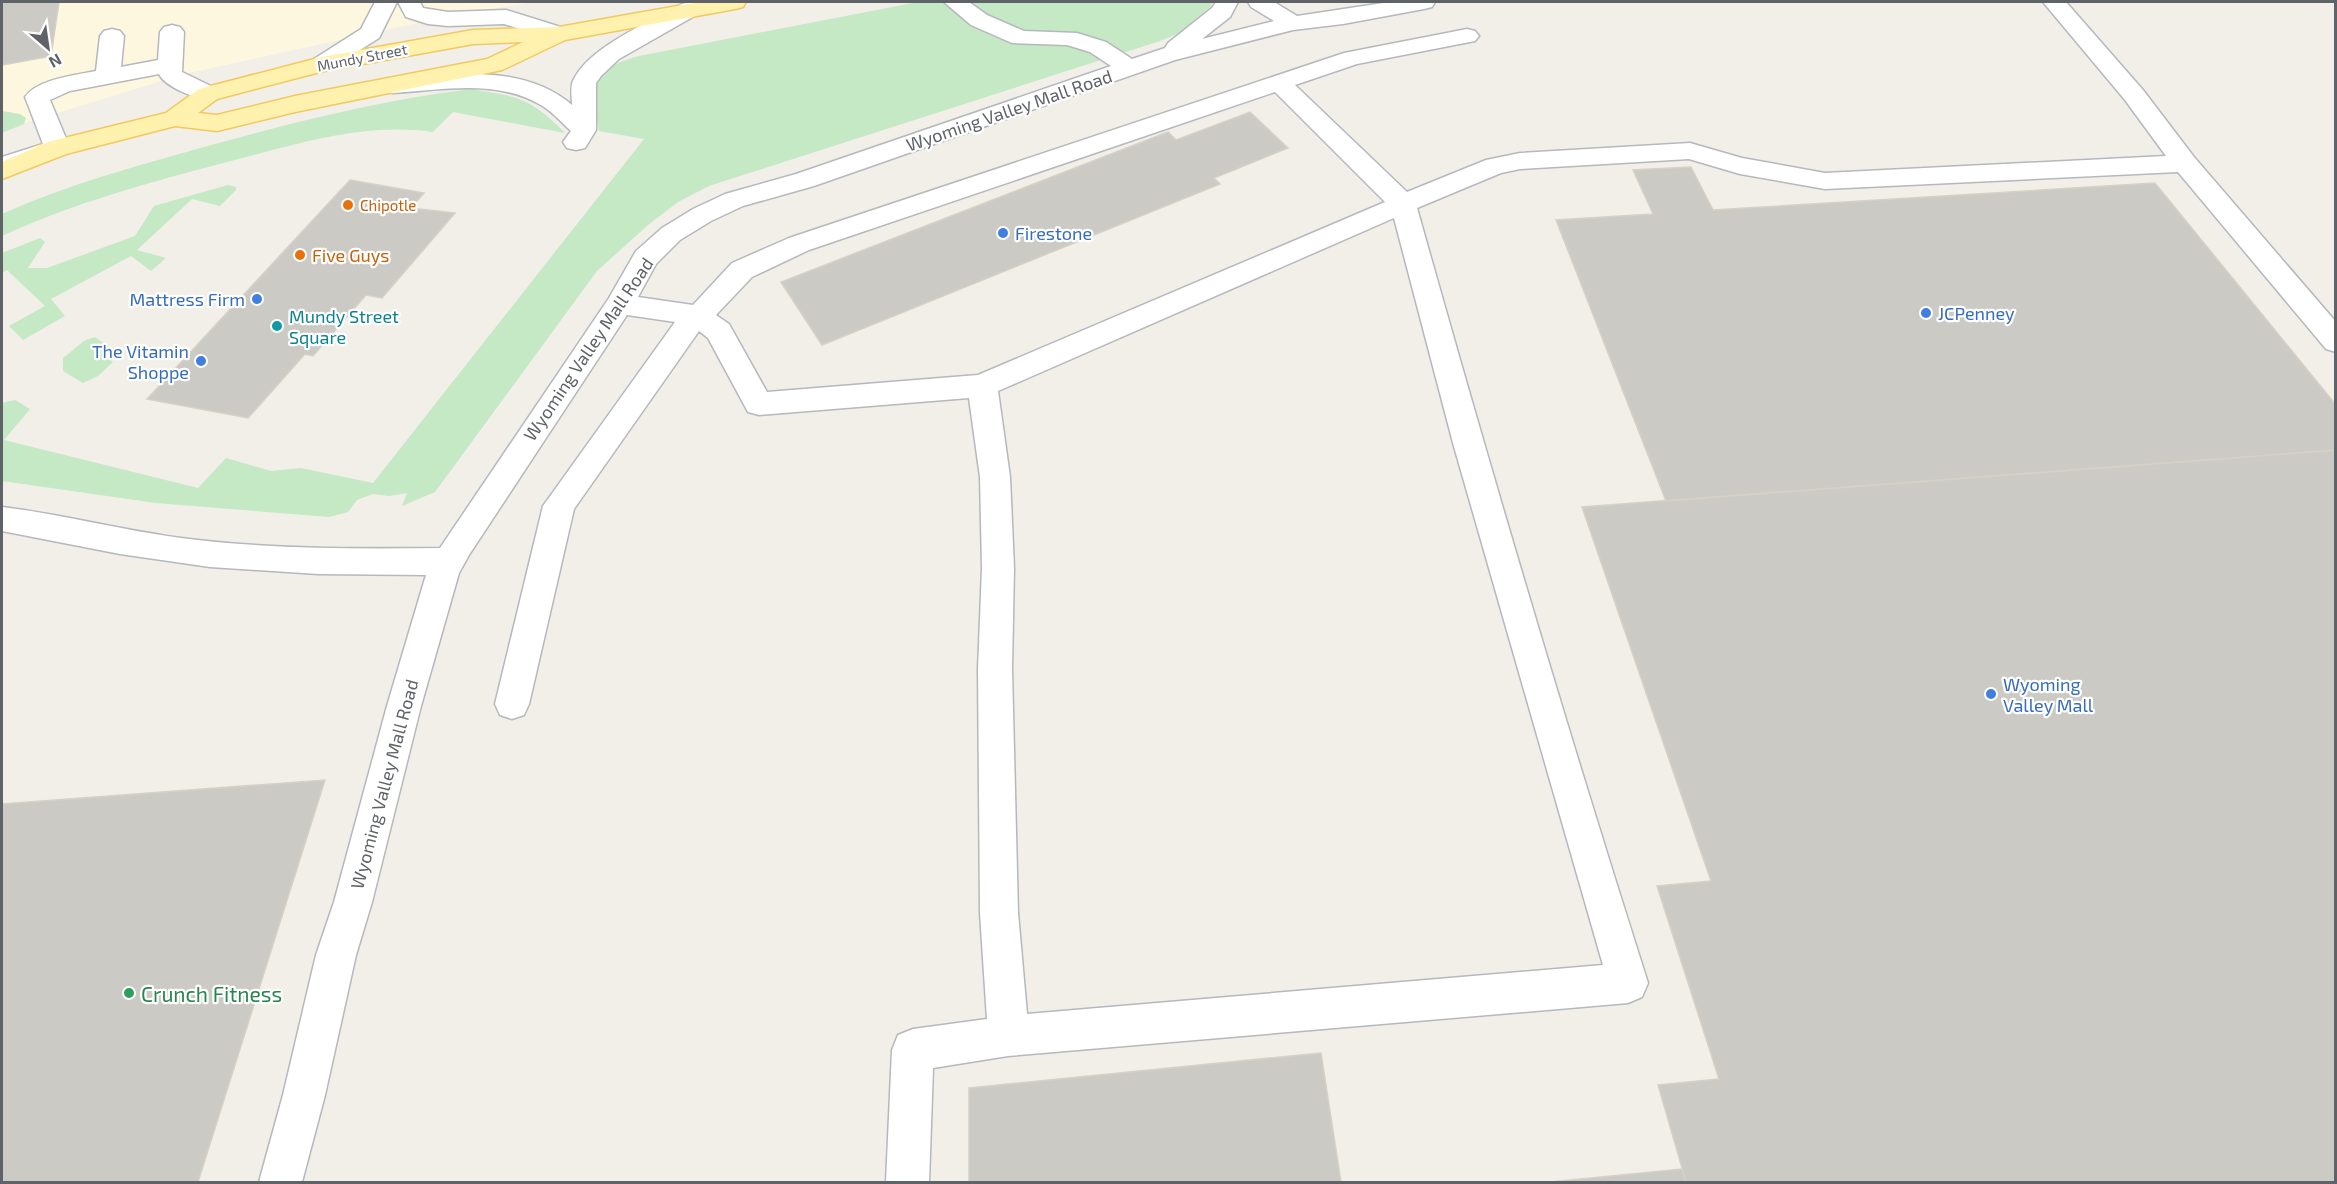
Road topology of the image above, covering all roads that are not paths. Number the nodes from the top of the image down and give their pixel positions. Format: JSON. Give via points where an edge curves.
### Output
{"nodes":[{"id":1,"x":386,"y":2,"type":"edge"},
{"id":2,"x":409,"y":2,"type":"edge"},
{"id":3,"x":664,"y":2,"type":"edge"},
{"id":4,"x":735,"y":2,"type":"edge"},
{"id":5,"x":955,"y":2,"type":"edge"},
{"id":6,"x":1227,"y":2,"type":"edge"},
{"id":7,"x":1259,"y":2,"type":"edge"},
{"id":8,"x":1424,"y":2,"type":"edge"},
{"id":9,"x":2054,"y":2,"type":"edge"},
{"id":10,"x":690,"y":9,"type":"junction"},
{"id":11,"x":1291,"y":12,"type":"edge"},
{"id":12,"x":630,"y":21,"type":"junction"},
{"id":13,"x":172,"y":32,"type":"dead end"},
{"id":14,"x":559,"y":34,"type":"junction"},
{"id":15,"x":112,"y":36,"type":"dead end"},
{"id":16,"x":1467,"y":36,"type":"dead end"},
{"id":17,"x":1167,"y":55,"type":"junction"},
{"id":18,"x":322,"y":64,"type":"junction"},
{"id":19,"x":169,"y":65,"type":"junction"},
{"id":20,"x":1130,"y":68,"type":"junction"},
{"id":21,"x":108,"y":75,"type":"junction"},
{"id":22,"x":1279,"y":83,"type":"junction"},
{"id":23,"x":375,"y":87,"type":"junction"},
{"id":24,"x":208,"y":94,"type":"junction"},
{"id":25,"x":175,"y":118,"type":"junction"},
{"id":26,"x":57,"y":148,"type":"junction"},
{"id":27,"x":2186,"y":163,"type":"junction"},
{"id":28,"x":2,"y":166,"type":"edge"},
{"id":29,"x":2,"y":171,"type":"edge"},
{"id":30,"x":1403,"y":204,"type":"junction"},
{"id":31,"x":620,"y":304,"type":"junction"},
{"id":32,"x":695,"y":315,"type":"junction"},
{"id":33,"x":2336,"y":342,"type":"edge"},
{"id":34,"x":982,"y":386,"type":"junction"},
{"id":35,"x":2,"y":519,"type":"edge"},
{"id":36,"x":449,"y":561,"type":"junction"},
{"id":37,"x":512,"y":704,"type":"dead end"},
{"id":38,"x":1008,"y":1036,"type":"junction"},
{"id":39,"x":280,"y":1182,"type":"edge"},
{"id":40,"x":907,"y":1182,"type":"edge"}],
"edges":[{"from":1,"to":18,"type":"lane","via":[[371,33]]},
{"from":2,"to":14,"type":"lane","via":[[414,12],[428,17],[506,17]]},
{"from":3,"to":12,"type":"lane"},
{"from":4,"to":10,"type":"main road","name":"Mundy Street"},
{"from":5,"to":20,"type":"lane","via":[[979,20],[1020,38],[1069,38],[1098,47]]},
{"from":6,"to":17,"type":"lane","via":[[1222,12]]},
{"from":7,"to":11,"type":"lane"},
{"from":8,"to":11,"type":"lane","name":"Wyoming Valley Mall Road","via":[[1343,17]]},
{"from":9,"to":27,"type":"lane"},
{"from":10,"to":12,"type":"main road","name":"Mundy Street"},
{"from":10,"to":23,"type":"lane","via":[[611,54],[592,71],[584,83],[580,136],[550,99],[502,84],[461,81]]},
{"from":11,"to":17,"type":"lane","name":"Wyoming Valley Mall Road"},
{"from":12,"to":14,"type":"main road","name":"Mundy Street"},
{"from":13,"to":19,"type":"lane"},
{"from":14,"to":18,"type":"main road","name":"Mundy Street","via":[[472,37]]},
{"from":14,"to":23,"type":"main road","name":"Mundy Street","via":[[494,65]]},
{"from":15,"to":21,"type":"lane"},
{"from":16,"to":22,"type":"lane","via":[[1352,58]]},
{"from":17,"to":20,"type":"lane","name":"Wyoming Valley Mall Road"},
{"from":18,"to":24,"type":"main road","name":"Mundy Street"},
{"from":19,"to":21,"type":"lane"},
{"from":19,"to":24,"type":"lane","via":[[171,76]]},
{"from":20,"to":31,"type":"lane","name":"Wyoming Valley Mall Road","via":[[805,180],[734,200],[671,234],[646,258]]},
{"from":21,"to":26,"type":"lane","via":[[63,85],[37,97]]},
{"from":22,"to":30,"type":"lane"},
{"from":22,"to":32,"type":"lane","via":[[799,244],[742,270],[715,301]]},
{"from":23,"to":25,"type":"main road","name":"Mundy Street","via":[[217,123]]},
{"from":24,"to":25,"type":"main road","name":"Mundy Street"},
{"from":25,"to":26,"type":"main road","name":"Mundy Street"},
{"from":26,"to":28,"type":"lane"},
{"from":26,"to":29,"type":"main road","name":"Mundy Street"},
{"from":27,"to":30,"type":"lane","via":[[1825,181],[1740,166],[1690,151],[1630,154],[1495,166]]},
{"from":27,"to":33,"type":"lane"},
{"from":30,"to":34,"type":"lane"},
{"from":30,"to":38,"type":"lane","via":[[1468,443],[1628,982]]},
{"from":31,"to":32,"type":"lane"},
{"from":31,"to":36,"type":"lane","name":"Wyoming Valley Mall Road"},
{"from":32,"to":34,"type":"lane","via":[[719,331],[759,404]]},
{"from":32,"to":37,"type":"lane","via":[[559,506]]},
{"from":34,"to":38,"type":"lane","via":[[995,477],[999,913]]},
{"from":35,"to":36,"type":"lane","via":[[239,557]]},
{"from":36,"to":39,"type":"lane","name":"Wyoming Valley Mall Road","via":[[404,706],[336,955]]},
{"from":38,"to":40,"type":"lane","via":[[913,1050]]}]}
